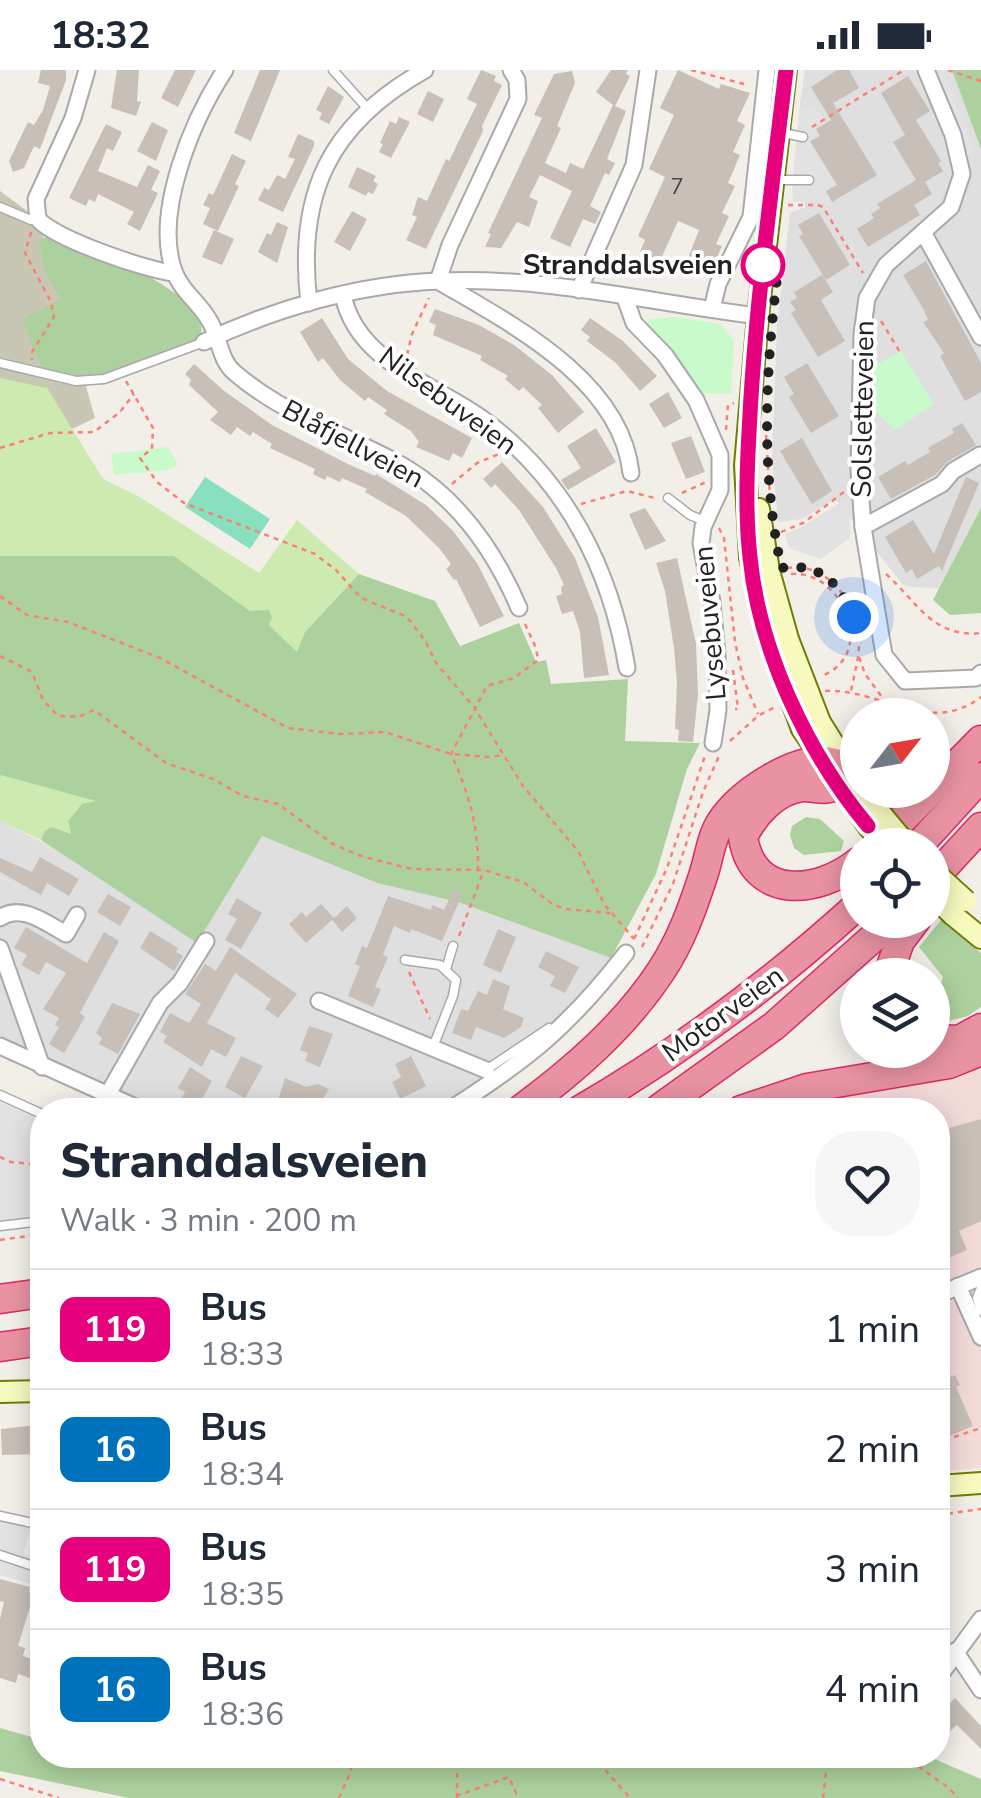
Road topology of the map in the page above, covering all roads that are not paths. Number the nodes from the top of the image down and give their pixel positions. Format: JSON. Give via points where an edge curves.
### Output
{"nodes":[{"id":1,"x":87,"y":70,"type":"edge"},
{"id":2,"x":224,"y":70,"type":"edge"},
{"id":3,"x":334,"y":70,"type":"edge"},
{"id":4,"x":425,"y":70,"type":"edge"},
{"id":5,"x":511,"y":70,"type":"edge"},
{"id":6,"x":648,"y":70,"type":"edge"},
{"id":7,"x":767,"y":70,"type":"edge"},
{"id":8,"x":786,"y":70,"type":"edge"},
{"id":9,"x":926,"y":70,"type":"edge"},
{"id":10,"x":367,"y":108,"type":"junction"},
{"id":11,"x":809,"y":180,"type":"dead end"},
{"id":12,"x":780,"y":181,"type":"junction"},
{"id":13,"x":0,"y":207,"type":"edge"},
{"id":14,"x":34,"y":220,"type":"junction"},
{"id":15,"x":923,"y":232,"type":"junction"},
{"id":16,"x":174,"y":273,"type":"junction"},
{"id":17,"x":438,"y":280,"type":"junction"},
{"id":18,"x":579,"y":290,"type":"junction"},
{"id":19,"x":342,"y":295,"type":"junction"},
{"id":20,"x":625,"y":298,"type":"junction"},
{"id":21,"x":309,"y":303,"type":"junction"},
{"id":22,"x":712,"y":309,"type":"junction"},
{"id":23,"x":758,"y":316,"type":"junction"},
{"id":24,"x":981,"y":337,"type":"edge"},
{"id":25,"x":210,"y":339,"type":"junction"},
{"id":26,"x":0,"y":364,"type":"edge"},
{"id":27,"x":980,"y":455,"type":"edge"},
{"id":28,"x":630,"y":473,"type":"dead end"},
{"id":29,"x":668,"y":498,"type":"road end"},
{"id":30,"x":707,"y":522,"type":"junction"},
{"id":31,"x":862,"y":528,"type":"junction"},
{"id":32,"x":519,"y":608,"type":"road end"},
{"id":33,"x":626,"y":668,"type":"dead end"},
{"id":34,"x":981,"y":673,"type":"edge"},
{"id":35,"x":981,"y":740,"type":"edge"},
{"id":36,"x":717,"y":749,"type":"road end"},
{"id":37,"x":840,"y":769,"type":"edge"},
{"id":38,"x":840,"y":777,"type":"edge"},
{"id":39,"x":981,"y":777,"type":"edge"},
{"id":40,"x":840,"y":781,"type":"edge"},
{"id":41,"x":981,"y":827,"type":"edge"},
{"id":42,"x":883,"y":828,"type":"edge"},
{"id":43,"x":934,"y":828,"type":"edge"},
{"id":44,"x":981,"y":848,"type":"edge"},
{"id":45,"x":950,"y":861,"type":"edge"},
{"id":46,"x":840,"y":873,"type":"edge"},
{"id":47,"x":953,"y":905,"type":"edge"},
{"id":48,"x":77,"y":915,"type":"dead end"},
{"id":49,"x":0,"y":918,"type":"edge"},
{"id":50,"x":840,"y":920,"type":"edge"},
{"id":51,"x":873,"y":938,"type":"edge"},
{"id":52,"x":981,"y":938,"type":"edge"},
{"id":53,"x":206,"y":941,"type":"dead end"},
{"id":54,"x":453,"y":946,"type":"road end"},
{"id":55,"x":630,"y":946,"type":"road end"},
{"id":56,"x":0,"y":948,"type":"edge"},
{"id":57,"x":409,"y":960,"type":"road end"},
{"id":58,"x":446,"y":969,"type":"junction"},
{"id":59,"x":609,"y":975,"type":"junction"},
{"id":60,"x":319,"y":1001,"type":"dead end"},
{"id":61,"x":981,"y":1028,"type":"edge"},
{"id":62,"x":950,"y":1040,"type":"edge"},
{"id":63,"x":436,"y":1041,"type":"junction"},
{"id":64,"x":0,"y":1046,"type":"edge"},
{"id":65,"x":981,"y":1051,"type":"edge"},
{"id":66,"x":42,"y":1066,"type":"junction"},
{"id":67,"x":486,"y":1070,"type":"joint"},
{"id":68,"x":108,"y":1094,"type":"junction"},
{"id":69,"x":0,"y":1095,"type":"edge"},
{"id":70,"x":116,"y":1098,"type":"edge"},
{"id":71,"x":467,"y":1098,"type":"edge"},
{"id":72,"x":535,"y":1098,"type":"edge"},
{"id":73,"x":600,"y":1098,"type":"edge"},
{"id":74,"x":673,"y":1098,"type":"edge"},
{"id":75,"x":778,"y":1098,"type":"edge"},
{"id":76,"x":30,"y":1109,"type":"edge"},
{"id":77,"x":30,"y":1222,"type":"edge"},
{"id":78,"x":0,"y":1226,"type":"edge"},
{"id":79,"x":981,"y":1276,"type":"edge"},
{"id":80,"x":958,"y":1286,"type":"junction"},
{"id":81,"x":981,"y":1288,"type":"edge"},
{"id":82,"x":950,"y":1293,"type":"edge"},
{"id":83,"x":30,"y":1295,"type":"edge"},
{"id":84,"x":0,"y":1299,"type":"edge"},
{"id":85,"x":981,"y":1312,"type":"edge"},
{"id":86,"x":981,"y":1336,"type":"edge"},
{"id":87,"x":30,"y":1342,"type":"edge"},
{"id":88,"x":0,"y":1346,"type":"edge"},
{"id":89,"x":30,"y":1391,"type":"edge"},
{"id":90,"x":0,"y":1392,"type":"edge"},
{"id":91,"x":981,"y":1475,"type":"edge"},
{"id":92,"x":950,"y":1484,"type":"edge"},
{"id":93,"x":981,"y":1484,"type":"edge"},
{"id":94,"x":950,"y":1485,"type":"edge"},
{"id":95,"x":0,"y":1516,"type":"edge"},
{"id":96,"x":30,"y":1522,"type":"edge"},
{"id":97,"x":0,"y":1556,"type":"edge"},
{"id":98,"x":30,"y":1564,"type":"edge"},
{"id":99,"x":981,"y":1619,"type":"edge"},
{"id":100,"x":954,"y":1652,"type":"junction"},
{"id":101,"x":950,"y":1658,"type":"edge"},
{"id":102,"x":981,"y":1690,"type":"edge"}],
"edges":[{"from":1,"to":14,"type":"street","via":[[36,199]]},
{"from":2,"to":16,"type":"street","via":[[198,116],[179,171],[170,228]]},
{"from":3,"to":10,"type":"lane"},
{"from":4,"to":10,"type":"street"},
{"from":5,"to":17,"type":"street","via":[[518,99]]},
{"from":6,"to":18,"type":"street","via":[[634,165]]},
{"from":7,"to":22,"type":"street","via":[[751,216]]},
{"from":8,"to":12,"type":"main road","via":[[793,135]]},
{"from":9,"to":15,"type":"street","name":"Solsletteveien","via":[[962,174],[951,207]]},
{"from":10,"to":21,"type":"street","via":[[314,193],[304,273]]},
{"from":11,"to":12,"type":"lane"},
{"from":12,"to":23,"type":"main road"},
{"from":13,"to":14,"type":"lane"},
{"from":14,"to":16,"type":"street","via":[[138,265]]},
{"from":15,"to":24,"type":"street"},
{"from":15,"to":31,"type":"street","name":"Solsletteveien","via":[[886,264],[869,293],[862,334]]},
{"from":16,"to":25,"type":"street","name":"Blåfjellveien"},
{"from":17,"to":18,"type":"street"},
{"from":17,"to":19,"type":"street"},
{"from":17,"to":28,"type":"street","via":[[542,343],[576,374],[614,424]]},
{"from":18,"to":20,"type":"street"},
{"from":19,"to":21,"type":"street"},
{"from":19,"to":33,"type":"street","name":"Nilsebuveien","via":[[347,316],[370,344],[486,422],[538,468],[571,510],[608,588]]},
{"from":20,"to":22,"type":"street"},
{"from":20,"to":30,"type":"street","name":"Lysebuveien","via":[[634,323],[675,369],[716,438],[720,490]]},
{"from":21,"to":25,"type":"street"},
{"from":22,"to":23,"type":"street"},
{"from":23,"to":37,"type":"main road","bridge":true,"via":[[758,420],[745,465],[750,558],[811,725]]},
{"from":25,"to":26,"type":"lane","via":[[122,374],[76,381]]},
{"from":25,"to":32,"type":"street","name":"Blåfjellveien","via":[[232,371],[287,411],[395,462],[443,495],[484,544]]},
{"from":27,"to":31,"type":"street","name":"Solsletteveien"},
{"from":29,"to":30,"type":"lane"},
{"from":30,"to":36,"type":"street","name":"Lysebuveien","via":[[700,543],[716,640]]},
{"from":31,"to":34,"type":"street","via":[[884,656],[905,681]]},
{"from":35,"to":42,"type":"highway"},
{"from":38,"to":72,"type":"highway","via":[[772,777],[720,822],[686,924],[662,970],[596,1048]]},
{"from":39,"to":43,"type":"highway"},
{"from":40,"to":46,"type":"highway","via":[[829,789],[803,787],[777,797],[748,827],[744,844],[764,876],[791,886],[821,884]]},
{"from":41,"to":45,"type":"highway"},
{"from":44,"to":47,"type":"highway"},
{"from":47,"to":52,"type":"main road"},
{"from":48,"to":49,"type":"street","via":[[66,934],[24,913]]},
{"from":50,"to":73,"type":"highway","name":"Motorveien","via":[[750,996]]},
{"from":51,"to":74,"type":"highway","name":"Motorveien","via":[[774,1026]]},
{"from":53,"to":68,"type":"street","via":[[160,1003]]},
{"from":54,"to":58,"type":"lane"},
{"from":55,"to":59,"type":"street"},
{"from":56,"to":66,"type":"street"},
{"from":57,"to":58,"type":"lane"},
{"from":58,"to":63,"type":"lane","via":[[456,987]]},
{"from":59,"to":67,"type":"lane","via":[[558,1022]]},
{"from":59,"to":71,"type":"street","via":[[538,1050]]},
{"from":60,"to":63,"type":"street"},
{"from":61,"to":62,"type":"highway"},
{"from":63,"to":67,"type":"street"},
{"from":64,"to":66,"type":"street"},
{"from":65,"to":75,"type":"highway"},
{"from":66,"to":68,"type":"street"},
{"from":68,"to":70,"type":"street"},
{"from":69,"to":76,"type":"lane"},
{"from":77,"to":78,"type":"lane"},
{"from":79,"to":80,"type":"street"},
{"from":80,"to":82,"type":"street"},
{"from":80,"to":86,"type":"street"},
{"from":81,"to":85,"type":"lane"},
{"from":83,"to":84,"type":"highway"},
{"from":87,"to":88,"type":"highway"},
{"from":89,"to":90,"type":"main road"},
{"from":91,"to":92,"type":"main road"},
{"from":93,"to":94,"type":"main road"},
{"from":95,"to":96,"type":"lane"},
{"from":97,"to":98,"type":"lane"},
{"from":99,"to":100,"type":"street"},
{"from":100,"to":101,"type":"street"},
{"from":100,"to":102,"type":"street"}]}
